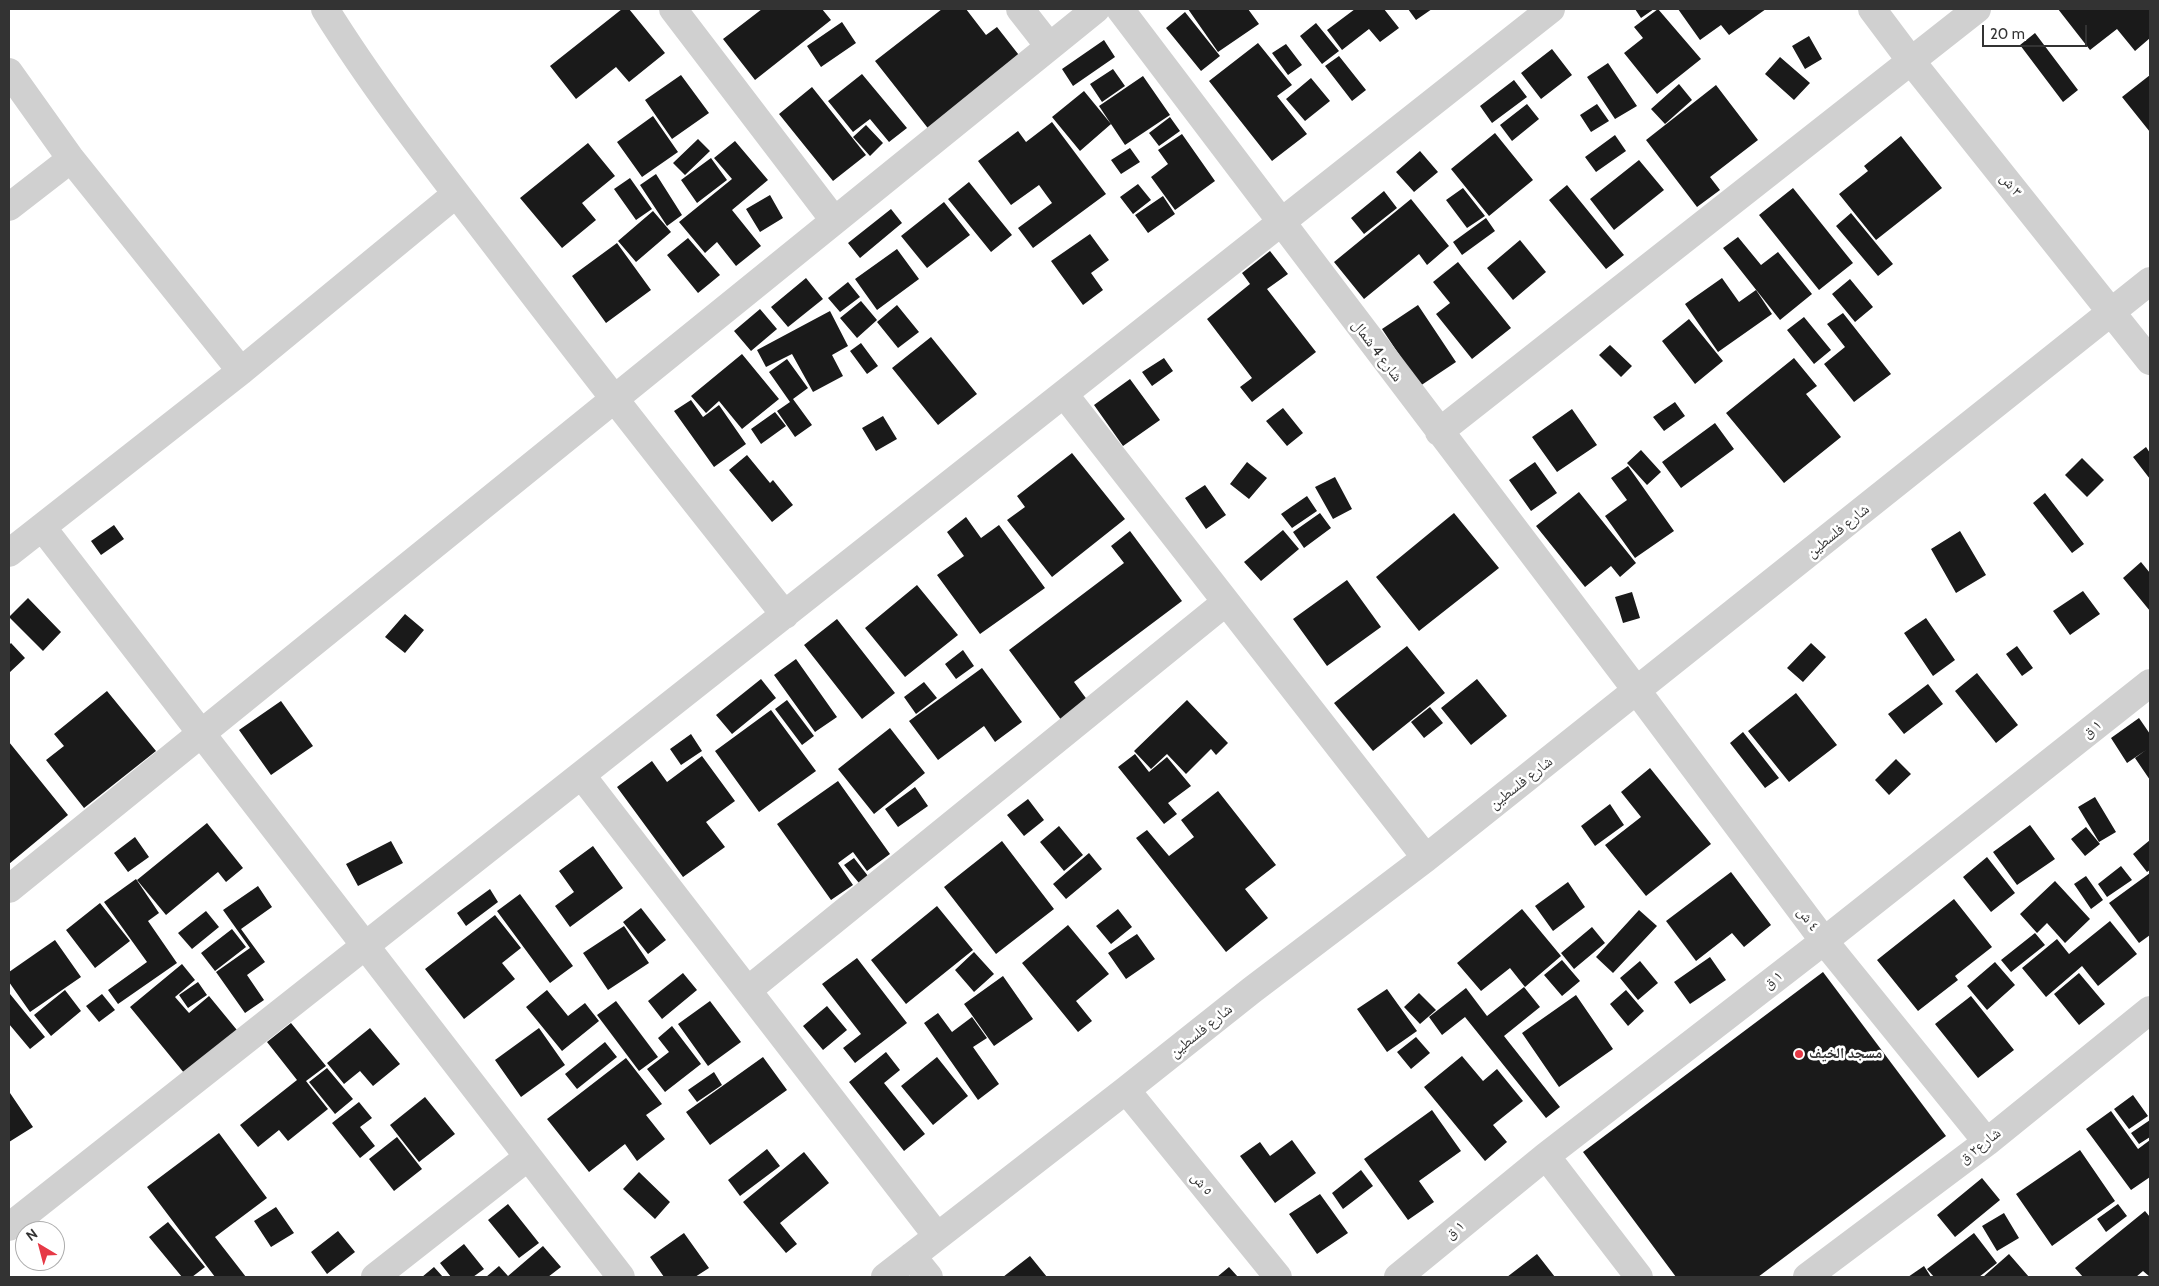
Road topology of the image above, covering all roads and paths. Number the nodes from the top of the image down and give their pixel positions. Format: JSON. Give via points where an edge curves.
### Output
{"nodes":[{"id":1,"x":325,"y":9,"type":"edge"},
{"id":2,"x":673,"y":9,"type":"edge"},
{"id":3,"x":1020,"y":9,"type":"edge"},
{"id":4,"x":1096,"y":9,"type":"edge"},
{"id":5,"x":1120,"y":9,"type":"edge"},
{"id":6,"x":1551,"y":9,"type":"edge"},
{"id":7,"x":1872,"y":9,"type":"edge"},
{"id":8,"x":1977,"y":9,"type":"edge"},
{"id":9,"x":1049,"y":46,"type":"junction"},
{"id":10,"x":1911,"y":61,"type":"junction"},
{"id":11,"x":9,"y":72,"type":"edge"},
{"id":12,"x":71,"y":159,"type":"junction"},
{"id":13,"x":456,"y":194,"type":"junction"},
{"id":14,"x":9,"y":207,"type":"edge"},
{"id":15,"x":834,"y":220,"type":"junction"},
{"id":16,"x":1281,"y":223,"type":"junction"},
{"id":17,"x":2150,"y":281,"type":"edge"},
{"id":18,"x":2112,"y":311,"type":"junction"},
{"id":19,"x":2150,"y":360,"type":"edge"},
{"id":20,"x":241,"y":372,"type":"junction"},
{"id":21,"x":1064,"y":394,"type":"junction"},
{"id":22,"x":613,"y":400,"type":"junction"},
{"id":23,"x":1439,"y":432,"type":"junction"},
{"id":24,"x":42,"y":527,"type":"junction"},
{"id":25,"x":9,"y":553,"type":"edge"},
{"id":26,"x":1226,"y":602,"type":"junction"},
{"id":27,"x":785,"y":615,"type":"junction"},
{"id":28,"x":2150,"y":683,"type":"edge"},
{"id":29,"x":1637,"y":691,"type":"junction"},
{"id":30,"x":202,"y":734,"type":"junction"},
{"id":31,"x":582,"y":776,"type":"junction"},
{"id":32,"x":1426,"y":858,"type":"junction"},
{"id":33,"x":9,"y":890,"type":"edge"},
{"id":34,"x":1824,"y":941,"type":"junction"},
{"id":35,"x":366,"y":946,"type":"junction"},
{"id":36,"x":748,"y":990,"type":"junction"},
{"id":37,"x":2150,"y":1010,"type":"edge"},
{"id":38,"x":1126,"y":1090,"type":"junction"},
{"id":39,"x":1987,"y":1142,"type":"junction"},
{"id":40,"x":1546,"y":1156,"type":"junction"},
{"id":41,"x":528,"y":1157,"type":"junction"},
{"id":42,"x":9,"y":1227,"type":"edge"},
{"id":43,"x":938,"y":1236,"type":"junction"},
{"id":44,"x":912,"y":1256,"type":"junction"},
{"id":45,"x":375,"y":1277,"type":"edge"},
{"id":46,"x":621,"y":1277,"type":"edge"},
{"id":47,"x":885,"y":1277,"type":"edge"},
{"id":48,"x":929,"y":1277,"type":"edge"},
{"id":49,"x":1278,"y":1277,"type":"edge"},
{"id":50,"x":1398,"y":1277,"type":"edge"},
{"id":51,"x":1639,"y":1277,"type":"edge"},
{"id":52,"x":1807,"y":1277,"type":"edge"}],
"edges":[{"from":1,"to":13,"type":"street","via":[[352,52]]},
{"from":2,"to":15,"type":"street"},
{"from":3,"to":9,"type":"street"},
{"from":4,"to":9,"type":"street"},
{"from":5,"to":16,"type":"street","name":"شارع 4 شمال"},
{"from":6,"to":16,"type":"street"},
{"from":7,"to":10,"type":"street","name":"٣ ش"},
{"from":8,"to":10,"type":"street"},
{"from":9,"to":15,"type":"street"},
{"from":10,"to":18,"type":"street","name":"٣ ش"},
{"from":10,"to":23,"type":"street"},
{"from":11,"to":12,"type":"street"},
{"from":12,"to":14,"type":"street"},
{"from":12,"to":20,"type":"street"},
{"from":13,"to":20,"type":"street"},
{"from":13,"to":22,"type":"street"},
{"from":15,"to":22,"type":"street"},
{"from":16,"to":21,"type":"street"},
{"from":16,"to":23,"type":"street","name":"شارع 4 شمال"},
{"from":17,"to":18,"type":"street","name":"شارع فلسطين"},
{"from":18,"to":19,"type":"street","name":"٣ ش"},
{"from":18,"to":29,"type":"street","name":"شارع فلسطين"},
{"from":20,"to":24,"type":"street"},
{"from":21,"to":26,"type":"street"},
{"from":21,"to":27,"type":"street"},
{"from":22,"to":27,"type":"street"},
{"from":22,"to":30,"type":"street"},
{"from":23,"to":29,"type":"street","name":"شارع 4 شمال"},
{"from":24,"to":25,"type":"street"},
{"from":24,"to":30,"type":"street"},
{"from":26,"to":32,"type":"street"},
{"from":26,"to":36,"type":"street"},
{"from":27,"to":31,"type":"street"},
{"from":28,"to":34,"type":"street","name":"١ ق"},
{"from":29,"to":32,"type":"street","name":"شارع فلسطين"},
{"from":29,"to":34,"type":"street","name":"٤ ش"},
{"from":30,"to":33,"type":"street"},
{"from":30,"to":35,"type":"street"},
{"from":31,"to":35,"type":"street"},
{"from":31,"to":36,"type":"street"},
{"from":32,"to":38,"type":"street","name":"شارع فلسطين"},
{"from":34,"to":39,"type":"street","name":"٤ ش"},
{"from":34,"to":40,"type":"street","name":"١ ق"},
{"from":35,"to":41,"type":"street"},
{"from":35,"to":42,"type":"street"},
{"from":36,"to":43,"type":"street"},
{"from":37,"to":39,"type":"street","name":"شارع٢ ق"},
{"from":38,"to":43,"type":"street","name":"شارع فلسطين"},
{"from":38,"to":49,"type":"street","name":"٥ ش"},
{"from":39,"to":52,"type":"street","name":"شارع٢ ق"},
{"from":40,"to":50,"type":"street","name":"١ ق"},
{"from":40,"to":51,"type":"street"},
{"from":41,"to":45,"type":"street"},
{"from":41,"to":46,"type":"street"},
{"from":43,"to":44,"type":"street","name":"شارع فلسطين"},
{"from":44,"to":47,"type":"street","name":"شارع فلسطين"},
{"from":44,"to":48,"type":"street"}]}
